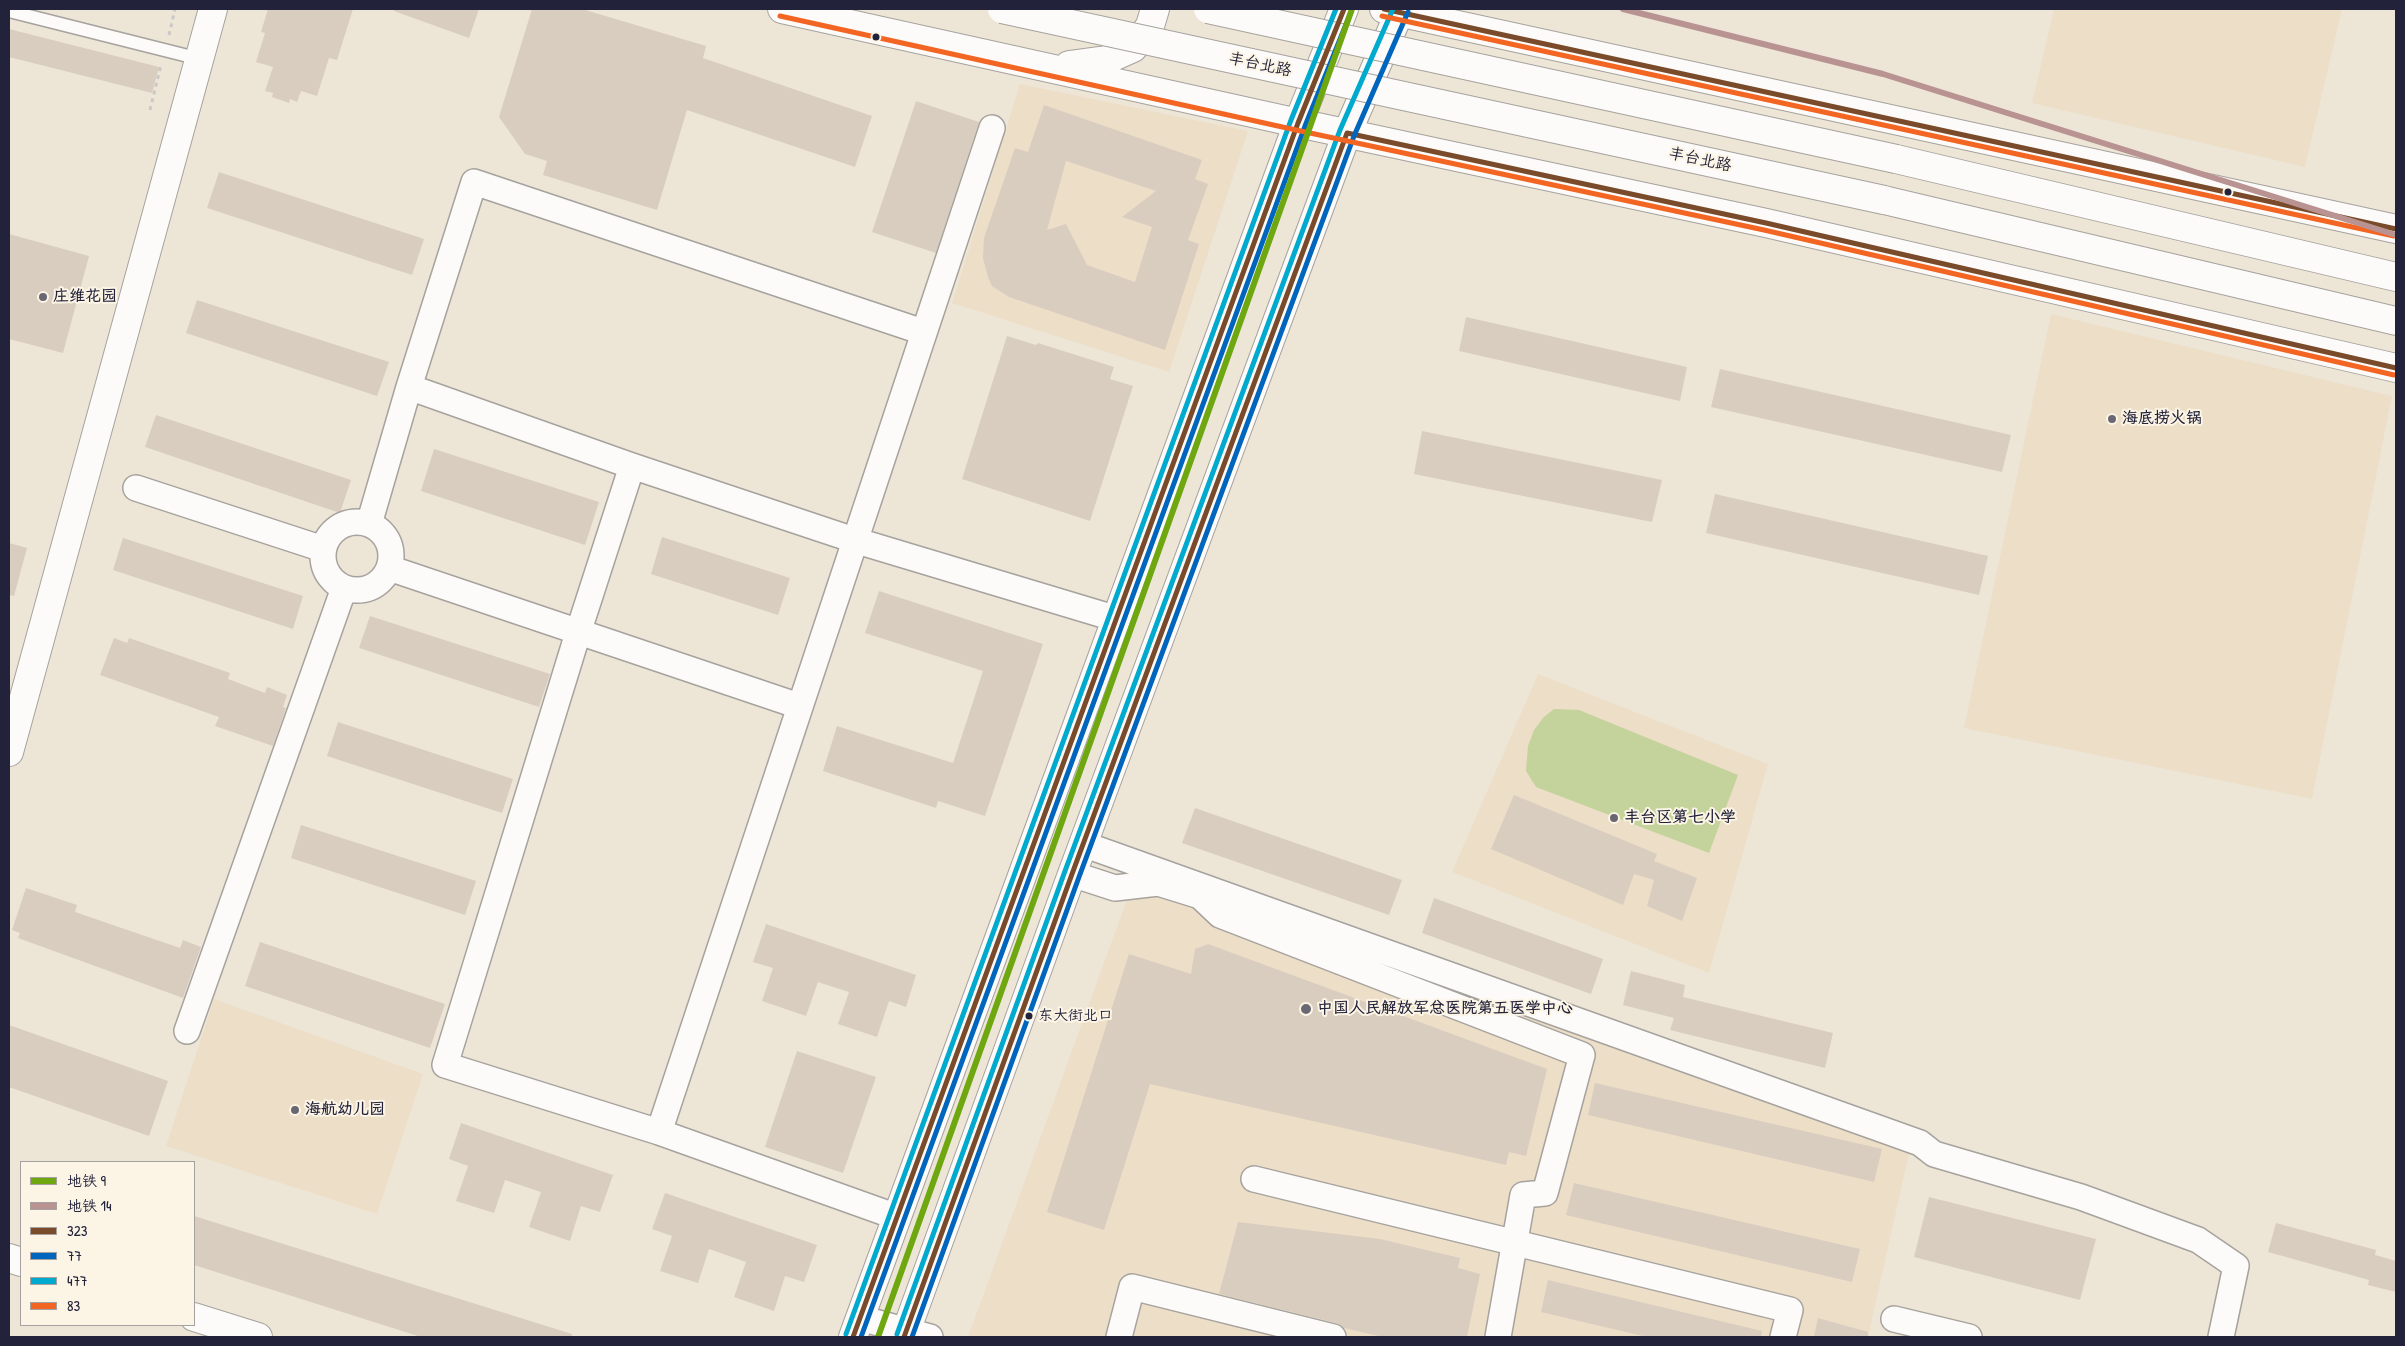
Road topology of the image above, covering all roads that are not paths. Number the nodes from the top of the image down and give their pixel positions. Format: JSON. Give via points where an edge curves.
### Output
{"nodes":[{"id":1,"x":213,"y":9,"type":"edge"},
{"id":2,"x":782,"y":9,"type":"edge"},
{"id":3,"x":1002,"y":9,"type":"edge"},
{"id":4,"x":1155,"y":9,"type":"edge"},
{"id":5,"x":1208,"y":9,"type":"edge"},
{"id":6,"x":1344,"y":9,"type":"edge"},
{"id":7,"x":1395,"y":10,"type":"edge"},
{"id":8,"x":9,"y":11,"type":"edge"},
{"id":9,"x":200,"y":59,"type":"junction"},
{"id":10,"x":1050,"y":68,"type":"junction"},
{"id":11,"x":1298,"y":123,"type":"junction"},
{"id":12,"x":992,"y":128,"type":"dead end"},
{"id":13,"x":1347,"y":133,"type":"junction"},
{"id":14,"x":2396,"y":229,"type":"edge"},
{"id":15,"x":2396,"y":277,"type":"edge"},
{"id":16,"x":2396,"y":321,"type":"edge"},
{"id":17,"x":923,"y":332,"type":"junction"},
{"id":18,"x":2396,"y":368,"type":"edge"},
{"id":19,"x":409,"y":387,"type":"junction"},
{"id":20,"x":632,"y":466,"type":"junction"},
{"id":21,"x":136,"y":488,"type":"dead end"},
{"id":22,"x":369,"y":524,"type":"junction"},
{"id":23,"x":854,"y":540,"type":"junction"},
{"id":24,"x":323,"y":549,"type":"junction"},
{"id":25,"x":389,"y":568,"type":"junction"},
{"id":26,"x":344,"y":588,"type":"junction"},
{"id":27,"x":1117,"y":619,"type":"junction"},
{"id":28,"x":578,"y":633,"type":"junction"},
{"id":29,"x":799,"y":706,"type":"junction"},
{"id":30,"x":9,"y":752,"type":"edge"},
{"id":31,"x":1083,"y":844,"type":"junction"},
{"id":32,"x":1072,"y":874,"type":"junction"},
{"id":33,"x":187,"y":1031,"type":"dead end"},
{"id":34,"x":659,"y":1132,"type":"junction"},
{"id":35,"x":1254,"y":1179,"type":"dead end"},
{"id":36,"x":897,"y":1216,"type":"junction"},
{"id":37,"x":1514,"y":1244,"type":"junction"},
{"id":38,"x":195,"y":1317,"type":"edge"},
{"id":39,"x":1894,"y":1319,"type":"dead end"},
{"id":40,"x":856,"y":1327,"type":"edge"},
{"id":41,"x":914,"y":1335,"type":"edge"},
{"id":42,"x":258,"y":1337,"type":"edge"},
{"id":43,"x":1119,"y":1337,"type":"edge"},
{"id":44,"x":1332,"y":1337,"type":"edge"},
{"id":45,"x":1498,"y":1337,"type":"edge"},
{"id":46,"x":1783,"y":1337,"type":"edge"},
{"id":47,"x":1969,"y":1337,"type":"edge"},
{"id":48,"x":2221,"y":1337,"type":"edge"}],
"edges":[{"from":1,"to":9,"type":"main road"},
{"from":2,"to":10,"type":"main road"},
{"from":3,"to":16,"type":"main road","name":"丰台北路","bridge":true,"via":[[1884,200]]},
{"from":4,"to":10,"type":"main road","via":[[1150,26],[1133,48],[1106,60]]},
{"from":5,"to":15,"type":"main road","bridge":true,"via":[[1896,159]]},
{"from":6,"to":11,"type":"main road"},
{"from":7,"to":13,"type":"main road"},
{"from":7,"to":14,"type":"main road"},
{"from":8,"to":9,"type":"lane"},
{"from":9,"to":30,"type":"main road"},
{"from":10,"to":11,"type":"main road"},
{"from":11,"to":13,"type":"main road"},
{"from":11,"to":27,"type":"main road"},
{"from":12,"to":17,"type":"street"},
{"from":13,"to":18,"type":"main road","via":[[1766,223]]},
{"from":13,"to":31,"type":"main road"},
{"from":17,"to":19,"type":"street","via":[[474,182]]},
{"from":17,"to":23,"type":"street"},
{"from":19,"to":20,"type":"street"},
{"from":19,"to":22,"type":"street"},
{"from":20,"to":23,"type":"street"},
{"from":20,"to":28,"type":"street"},
{"from":21,"to":24,"type":"street"},
{"from":22,"to":24,"type":"street","via":[[346,523],[335,529]]},
{"from":22,"to":25,"type":"street","via":[[386,537],[391,558]]},
{"from":23,"to":27,"type":"street"},
{"from":23,"to":29,"type":"street"},
{"from":24,"to":26,"type":"street","via":[[326,572]]},
{"from":25,"to":26,"type":"street","via":[[375,585],[360,590]]},
{"from":25,"to":28,"type":"street"},
{"from":26,"to":33,"type":"street"},
{"from":27,"to":36,"type":"main road"},
{"from":28,"to":29,"type":"street"},
{"from":28,"to":34,"type":"street","via":[[445,1065]]},
{"from":29,"to":34,"type":"street"},
{"from":31,"to":32,"type":"main road"},
{"from":31,"to":48,"type":"street","via":[[1920,1143],[1934,1154],[2081,1197],[2198,1240],[2236,1266]]},
{"from":32,"to":37,"type":"street","via":[[1115,888],[1158,883],[1200,896],[1220,915],[1582,1055],[1545,1193],[1523,1194]]},
{"from":32,"to":41,"type":"main road"},
{"from":34,"to":36,"type":"street"},
{"from":35,"to":37,"type":"street"},
{"from":36,"to":40,"type":"main road"},
{"from":37,"to":45,"type":"street"},
{"from":37,"to":46,"type":"street","via":[[1790,1310]]},
{"from":38,"to":42,"type":"main road"},
{"from":39,"to":47,"type":"street"},
{"from":40,"to":41,"type":"street"},
{"from":43,"to":44,"type":"street","via":[[1132,1287]]}]}
